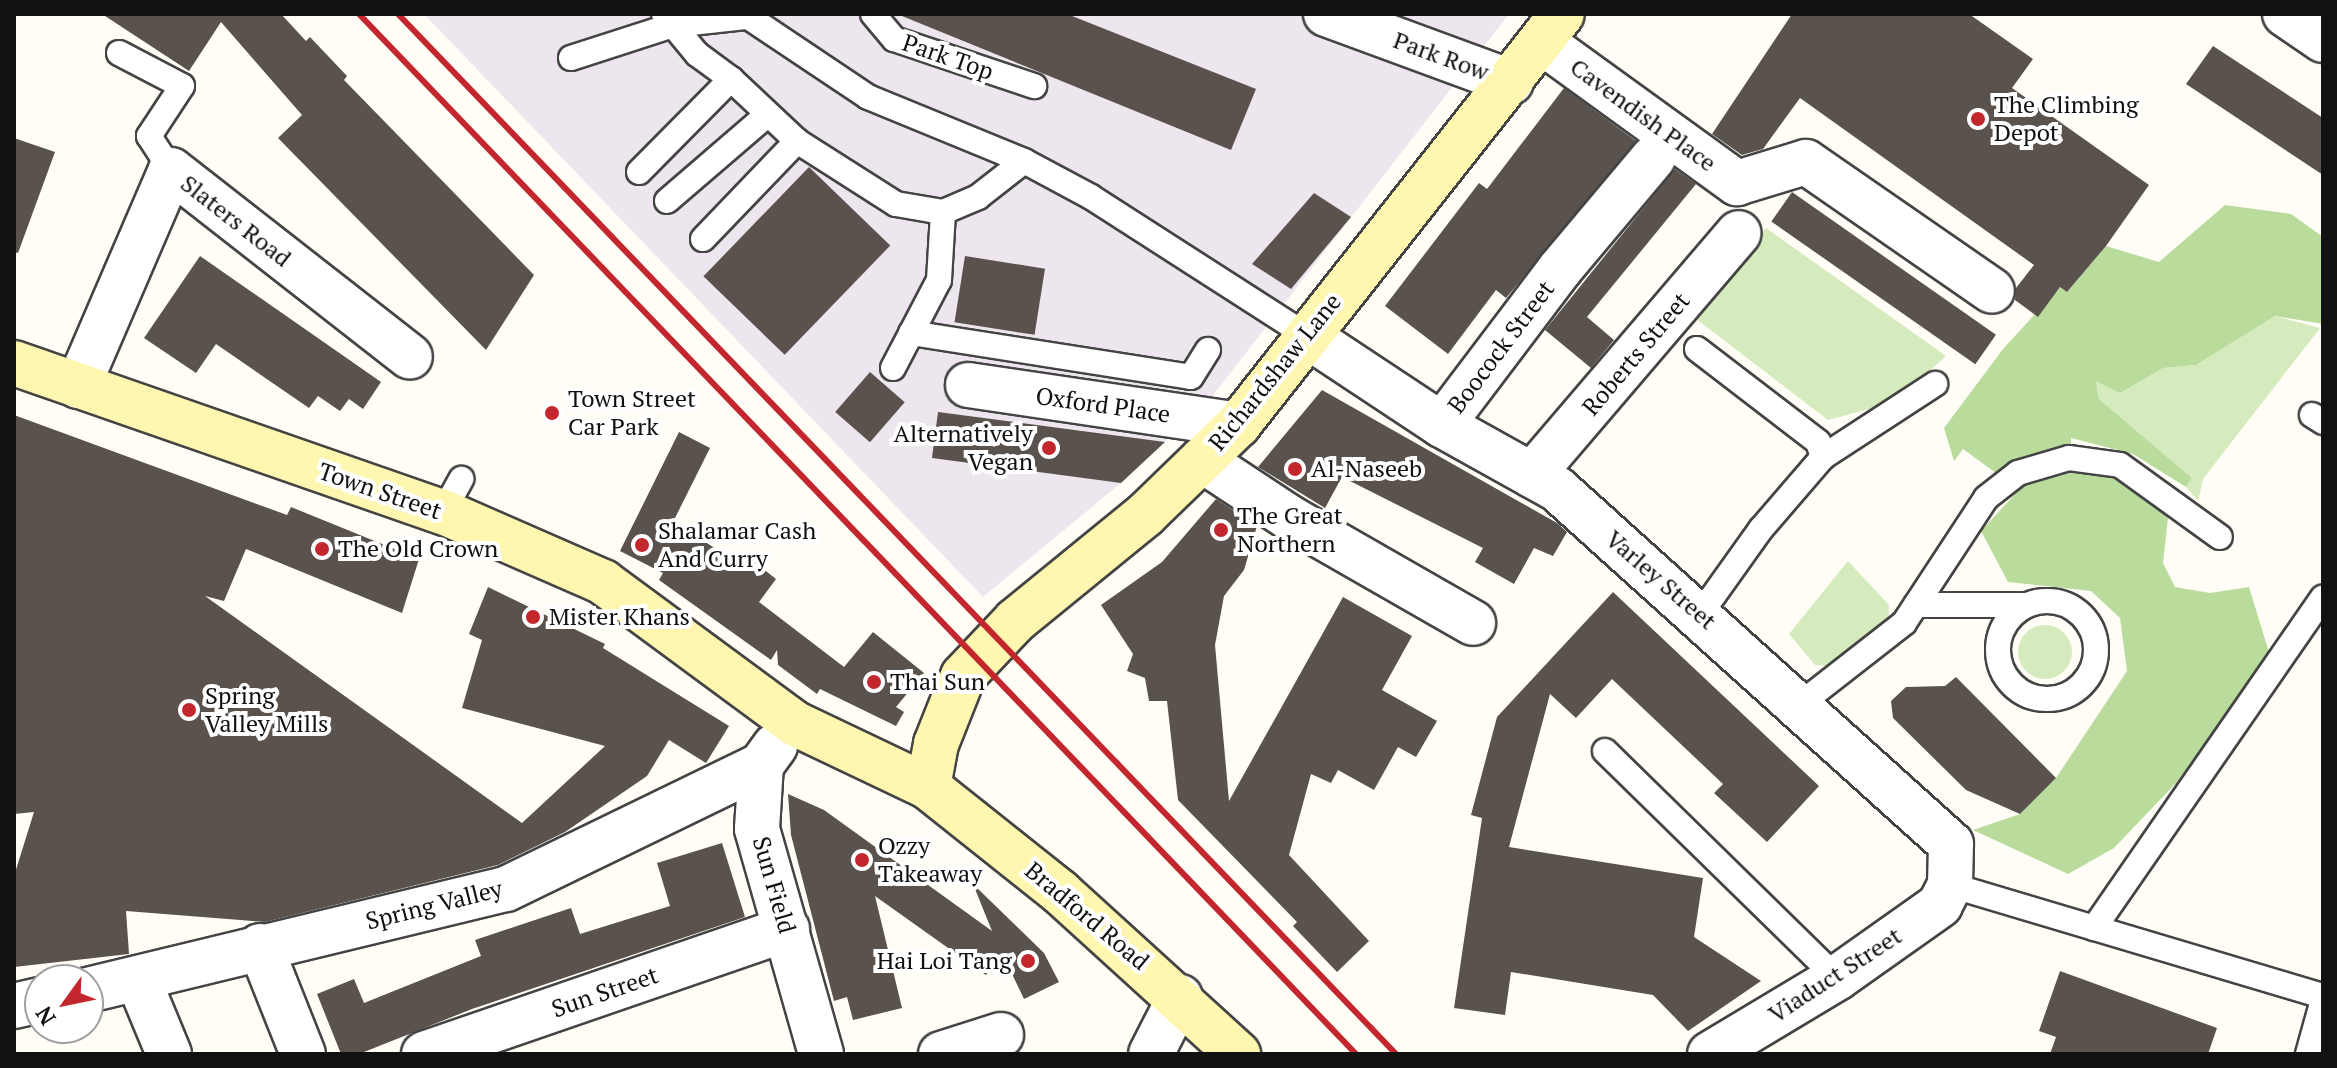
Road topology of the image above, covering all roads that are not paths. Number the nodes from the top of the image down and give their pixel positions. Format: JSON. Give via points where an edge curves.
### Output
{"nodes":[{"id":1,"x":873,"y":14,"type":"edge"},
{"id":2,"x":1326,"y":14,"type":"edge"},
{"id":3,"x":2285,"y":14,"type":"edge"},
{"id":4,"x":745,"y":15,"type":"edge"},
{"id":5,"x":669,"y":20,"type":"edge"},
{"id":6,"x":1552,"y":28,"type":"edge"},
{"id":7,"x":2323,"y":40,"type":"edge"},
{"id":8,"x":119,"y":53,"type":"dead end"},
{"id":9,"x":571,"y":58,"type":"dead end"},
{"id":10,"x":731,"y":79,"type":"junction"},
{"id":11,"x":1511,"y":82,"type":"junction"},
{"id":12,"x":1034,"y":86,"type":"dead end"},
{"id":13,"x":767,"y":115,"type":"junction"},
{"id":14,"x":797,"y":141,"type":"junction"},
{"id":15,"x":1653,"y":158,"type":"dead end"},
{"id":16,"x":1024,"y":161,"type":"junction"},
{"id":17,"x":171,"y":170,"type":"junction"},
{"id":18,"x":639,"y":172,"type":"dead end"},
{"id":19,"x":667,"y":201,"type":"dead end"},
{"id":20,"x":943,"y":212,"type":"junction"},
{"id":21,"x":1739,"y":233,"type":"dead end"},
{"id":22,"x":703,"y":239,"type":"dead end"},
{"id":23,"x":1992,"y":291,"type":"dead end"},
{"id":24,"x":911,"y":333,"type":"junction"},
{"id":25,"x":1306,"y":335,"type":"junction"},
{"id":26,"x":1697,"y":349,"type":"dead end"},
{"id":27,"x":1208,"y":350,"type":"dead end"},
{"id":28,"x":410,"y":357,"type":"dead end"},
{"id":29,"x":14,"y":363,"type":"edge"},
{"id":30,"x":893,"y":368,"type":"dead end"},
{"id":31,"x":1935,"y":384,"type":"dead end"},
{"id":32,"x":968,"y":385,"type":"dead end"},
{"id":33,"x":78,"y":386,"type":"junction"},
{"id":34,"x":1238,"y":425,"type":"junction"},
{"id":35,"x":1442,"y":425,"type":"junction"},
{"id":36,"x":1823,"y":457,"type":"junction"},
{"id":37,"x":1202,"y":460,"type":"junction"},
{"id":38,"x":1532,"y":475,"type":"junction"},
{"id":39,"x":2220,"y":537,"type":"dead end"},
{"id":40,"x":2323,"y":597,"type":"edge"},
{"id":41,"x":1916,"y":605,"type":"junction"},
{"id":42,"x":2027,"y":605,"type":"junction"},
{"id":43,"x":1701,"y":613,"type":"junction"},
{"id":44,"x":1473,"y":623,"type":"dead end"},
{"id":45,"x":1799,"y":705,"type":"junction"},
{"id":46,"x":794,"y":723,"type":"junction"},
{"id":47,"x":1605,"y":751,"type":"dead end"},
{"id":48,"x":761,"y":765,"type":"junction"},
{"id":49,"x":928,"y":787,"type":"junction"},
{"id":50,"x":1950,"y":885,"type":"junction"},
{"id":51,"x":2094,"y":928,"type":"junction"},
{"id":52,"x":787,"y":929,"type":"junction"},
{"id":53,"x":260,"y":946,"type":"junction"},
{"id":54,"x":1837,"y":978,"type":"junction"},
{"id":55,"x":138,"y":979,"type":"junction"},
{"id":56,"x":104,"y":986,"type":"edge"},
{"id":57,"x":1180,"y":997,"type":"junction"},
{"id":58,"x":2323,"y":998,"type":"edge"},
{"id":59,"x":1001,"y":1035,"type":"dead end"},
{"id":60,"x":169,"y":1054,"type":"edge"},
{"id":61,"x":303,"y":1054,"type":"edge"},
{"id":62,"x":424,"y":1054,"type":"edge"},
{"id":63,"x":821,"y":1054,"type":"edge"},
{"id":64,"x":941,"y":1054,"type":"edge"},
{"id":65,"x":1151,"y":1054,"type":"edge"},
{"id":66,"x":1238,"y":1054,"type":"edge"},
{"id":67,"x":1710,"y":1054,"type":"edge"},
{"id":68,"x":2308,"y":1054,"type":"edge"}],
"edges":[{"from":1,"to":12,"type":"lane","name":"Park Top","via":[[894,39]]},
{"from":2,"to":11,"type":"street","name":"Park Row"},
{"from":3,"to":7,"type":"street"},
{"from":4,"to":5,"type":"lane"},
{"from":4,"to":16,"type":"lane","via":[[868,97]]},
{"from":5,"to":9,"type":"lane"},
{"from":5,"to":10,"type":"lane","via":[[697,54]]},
{"from":6,"to":11,"type":"main road","name":"Richardshaw Lane"},
{"from":6,"to":23,"type":"street","name":"Cavendish Place","via":[[1737,183],[1806,162]]},
{"from":8,"to":17,"type":"lane","via":[[182,86],[149,136]]},
{"from":10,"to":13,"type":"lane"},
{"from":10,"to":18,"type":"lane"},
{"from":11,"to":25,"type":"main road","name":"Richardshaw Lane"},
{"from":13,"to":14,"type":"lane"},
{"from":13,"to":19,"type":"lane"},
{"from":14,"to":20,"type":"lane","via":[[896,204]]},
{"from":14,"to":22,"type":"lane"},
{"from":15,"to":35,"type":"street","name":"Boocock Street","via":[[1560,269]]},
{"from":16,"to":20,"type":"lane","via":[[978,197]]},
{"from":16,"to":25,"type":"lane","via":[[1091,197]]},
{"from":17,"to":28,"type":"street","name":"Slaters Road"},
{"from":17,"to":33,"type":"street","name":"Slaters Road"},
{"from":20,"to":24,"type":"lane","via":[[939,280]]},
{"from":21,"to":38,"type":"street","name":"Roberts Street"},
{"from":24,"to":27,"type":"lane","via":[[1191,377]]},
{"from":24,"to":30,"type":"lane"},
{"from":25,"to":34,"type":"main road","name":"Richardshaw Lane"},
{"from":25,"to":35,"type":"street","name":"Varley Street"},
{"from":26,"to":36,"type":"lane","via":[[1818,442]]},
{"from":29,"to":33,"type":"main road","name":"Town Street"},
{"from":31,"to":36,"type":"lane"},
{"from":32,"to":34,"type":"street","name":"Oxford Place"},
{"from":33,"to":46,"type":"main road","name":"Town Street","via":[[452,496],[603,582]]},
{"from":34,"to":37,"type":"main road","name":"Richardshaw Lane"},
{"from":35,"to":38,"type":"street","name":"Varley Street"},
{"from":36,"to":43,"type":"lane","via":[[1761,529]]},
{"from":37,"to":44,"type":"street","via":[[1290,518]]},
{"from":37,"to":49,"type":"main road","name":"Richardshaw Lane","via":[[1145,515],[1015,621],[963,676],[936,744]]},
{"from":38,"to":43,"type":"street","name":"Varley Street","via":[[1557,489]]},
{"from":39,"to":41,"type":"lane","via":[[2120,465],[2069,458],[2018,473],[1986,498]]},
{"from":40,"to":51,"type":"lane"},
{"from":41,"to":42,"type":"lane"},
{"from":41,"to":45,"type":"lane","via":[[1904,623]]},
{"from":42,"to":42,"type":"lane","via":[[2057,602],[2072,608],[2093,632],[2094,663],[2088,677],[2063,696],[2030,696],[2004,675],[1998,660],[2002,627]]},
{"from":43,"to":45,"type":"street","name":"Varley Street"},
{"from":45,"to":50,"type":"street","name":"Varley Street","via":[[1951,844]]},
{"from":46,"to":48,"type":"street"},
{"from":46,"to":49,"type":"main road","name":"Town Street"},
{"from":47,"to":54,"type":"lane"},
{"from":48,"to":52,"type":"street","name":"Sun Field","via":[[757,829]]},
{"from":48,"to":53,"type":"street","name":"Spring Valley","via":[[506,889]]},
{"from":49,"to":57,"type":"main road","name":"Bradford Road"},
{"from":50,"to":51,"type":"lane"},
{"from":50,"to":54,"type":"street","name":"Viaduct Street","via":[[1940,905]]},
{"from":51,"to":58,"type":"lane"},
{"from":52,"to":62,"type":"street","name":"Sun Street"},
{"from":52,"to":63,"type":"street","name":"Sun Field"},
{"from":53,"to":55,"type":"street","name":"Spring Valley"},
{"from":53,"to":61,"type":"street"},
{"from":54,"to":67,"type":"street","name":"Viaduct Street"},
{"from":55,"to":56,"type":"street","name":"Spring Valley"},
{"from":55,"to":60,"type":"street"},
{"from":57,"to":65,"type":"street"},
{"from":57,"to":66,"type":"main road","name":"Bradford Road"},
{"from":58,"to":68,"type":"lane"},
{"from":59,"to":64,"type":"street"}]}
